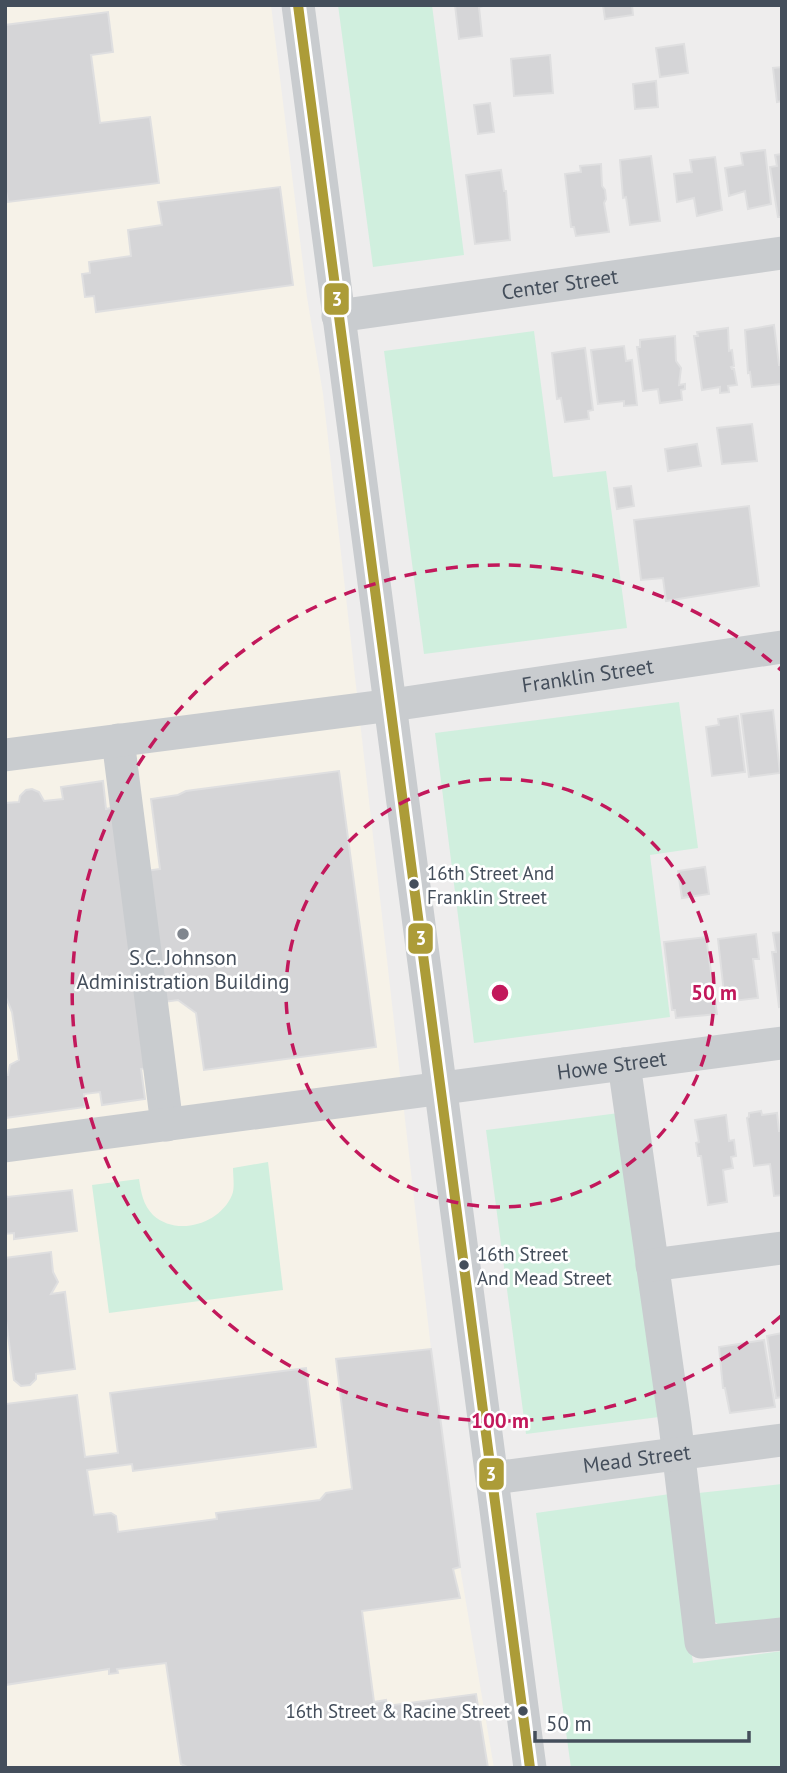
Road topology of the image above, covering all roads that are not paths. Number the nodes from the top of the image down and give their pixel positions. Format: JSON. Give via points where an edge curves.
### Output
{"nodes":[{"id":1,"x":298,"y":5,"type":"edge"},
{"id":2,"x":782,"y":253,"type":"edge"},
{"id":3,"x":338,"y":316,"type":"junction"},
{"id":4,"x":782,"y":647,"type":"edge"},
{"id":5,"x":392,"y":705,"type":"junction"},
{"id":6,"x":118,"y":740,"type":"junction"},
{"id":7,"x":5,"y":755,"type":"edge"},
{"id":8,"x":782,"y":1043,"type":"edge"},
{"id":9,"x":624,"y":1064,"type":"junction"},
{"id":10,"x":442,"y":1087,"type":"junction"},
{"id":11,"x":167,"y":1125,"type":"junction"},
{"id":12,"x":5,"y":1146,"type":"edge"},
{"id":13,"x":782,"y":1248,"type":"edge"},
{"id":14,"x":652,"y":1265,"type":"junction"},
{"id":15,"x":782,"y":1440,"type":"edge"},
{"id":16,"x":678,"y":1454,"type":"junction"},
{"id":17,"x":493,"y":1478,"type":"junction"},
{"id":18,"x":782,"y":1634,"type":"edge"},
{"id":19,"x":530,"y":1768,"type":"edge"}],
"edges":[{"from":1,"to":3,"type":"street"},
{"from":2,"to":3,"type":"street","name":"Center Street"},
{"from":3,"to":5,"type":"street"},
{"from":4,"to":5,"type":"street","name":"Franklin Street"},
{"from":5,"to":6,"type":"street","name":"Franklin Street"},
{"from":5,"to":10,"type":"street"},
{"from":6,"to":7,"type":"street","name":"Franklin Street"},
{"from":6,"to":11,"type":"street"},
{"from":8,"to":9,"type":"street","name":"Howe Street"},
{"from":9,"to":10,"type":"street","name":"Howe Street"},
{"from":9,"to":14,"type":"street"},
{"from":10,"to":11,"type":"street","name":"Howe Street"},
{"from":10,"to":17,"type":"street"},
{"from":11,"to":12,"type":"street","name":"Howe Street"},
{"from":13,"to":14,"type":"street"},
{"from":14,"to":16,"type":"street"},
{"from":15,"to":16,"type":"street","name":"Mead Street"},
{"from":16,"to":17,"type":"street","name":"Mead Street"},
{"from":16,"to":18,"type":"street","via":[[701,1642]]},
{"from":17,"to":19,"type":"street"}]}
